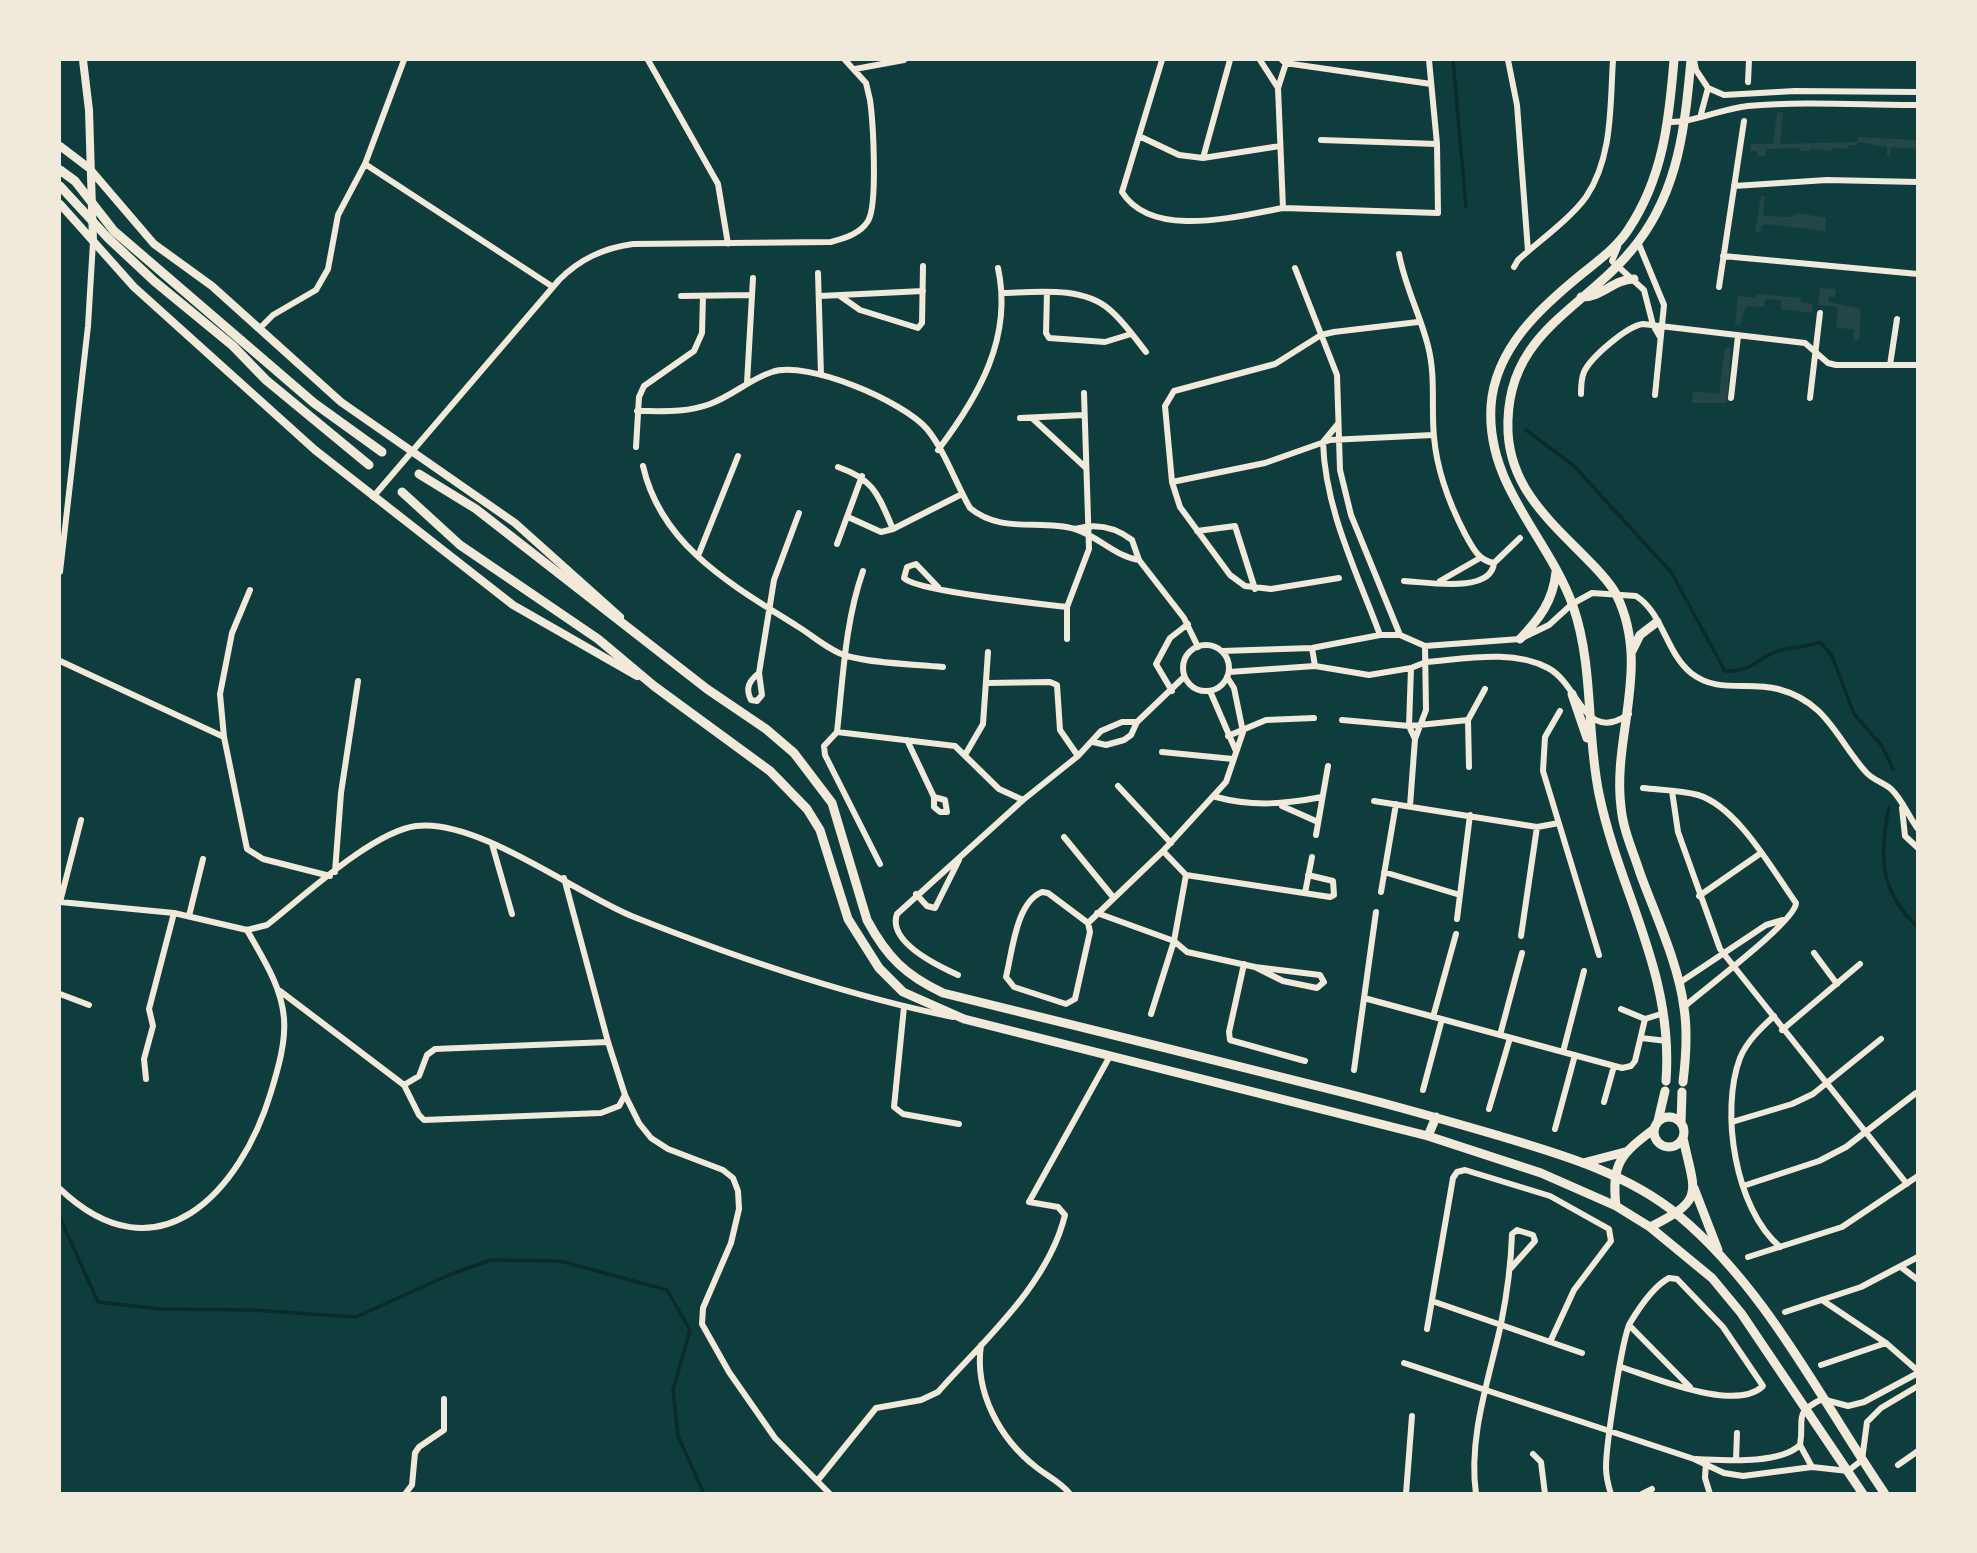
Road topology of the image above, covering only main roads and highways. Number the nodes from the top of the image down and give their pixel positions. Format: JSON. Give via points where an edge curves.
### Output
{"nodes":[{"id":1,"x":1674,"y":60,"type":"edge"},
{"id":2,"x":1693,"y":60,"type":"edge"},
{"id":3,"x":60,"y":170,"type":"edge"},
{"id":4,"x":62,"y":189,"type":"edge"},
{"id":5,"x":111,"y":235,"type":"junction"},
{"id":6,"x":1634,"y":279,"type":"road end"},
{"id":7,"x":1581,"y":298,"type":"junction"},
{"id":8,"x":382,"y":452,"type":"dead end"},
{"id":9,"x":369,"y":465,"type":"dead end"},
{"id":10,"x":419,"y":474,"type":"dead end"},
{"id":11,"x":402,"y":492,"type":"dead end"},
{"id":12,"x":1556,"y":570,"type":"junction"},
{"id":13,"x":1657,"y":622,"type":"road end"},
{"id":14,"x":1520,"y":639,"type":"road end"},
{"id":15,"x":1631,"y":653,"type":"junction"},
{"id":16,"x":1572,"y":694,"type":"road end"},
{"id":17,"x":1590,"y":747,"type":"junction"},
{"id":18,"x":1666,"y":947,"type":"junction"},
{"id":19,"x":1649,"y":953,"type":"junction"},
{"id":20,"x":1668,"y":1052,"type":"junction"},
{"id":21,"x":1686,"y":1054,"type":"junction"},
{"id":22,"x":1666,"y":1080,"type":"dead end"},
{"id":23,"x":1683,"y":1082,"type":"dead end"},
{"id":24,"x":1665,"y":1091,"type":"dead end"},
{"id":25,"x":1682,"y":1092,"type":"dead end"},
{"id":26,"x":1436,"y":1117,"type":"junction"},
{"id":27,"x":1681,"y":1123,"type":"junction"},
{"id":28,"x":1656,"y":1125,"type":"junction"},
{"id":29,"x":1428,"y":1136,"type":"junction"},
{"id":30,"x":1683,"y":1138,"type":"junction"},
{"id":31,"x":1625,"y":1152,"type":"junction"},
{"id":32,"x":1583,"y":1163,"type":"junction"},
{"id":33,"x":1614,"y":1177,"type":"junction"},
{"id":34,"x":1694,"y":1188,"type":"junction"},
{"id":35,"x":1616,"y":1206,"type":"junction"},
{"id":36,"x":1677,"y":1214,"type":"junction"},
{"id":37,"x":1650,"y":1227,"type":"junction"},
{"id":38,"x":1719,"y":1252,"type":"junction"},
{"id":39,"x":1863,"y":1493,"type":"edge"},
{"id":40,"x":1885,"y":1493,"type":"edge"}],
"edges":[{"from":1,"to":12,"type":"main road","via":[[1669,122],[1654,180],[1626,234],[1529,321],[1497,372],[1491,407],[1495,450],[1520,513]]},
{"from":2,"to":7,"type":"main road","via":[[1680,154],[1665,197],[1638,242]]},
{"from":3,"to":5,"type":"main road","via":[[75,181]]},
{"from":4,"to":5,"type":"main road"},
{"from":5,"to":8,"type":"main road","via":[[314,403]]},
{"from":5,"to":9,"type":"main road","via":[[265,380]]},
{"from":6,"to":7,"type":"main road"},
{"from":7,"to":15,"type":"main road","via":[[1541,333],[1522,366],[1509,410],[1510,445],[1529,499],[1616,593]]},
{"from":10,"to":26,"type":"main road","via":[[476,509],[794,753],[832,803],[867,920],[890,957],[921,982],[943,993]]},
{"from":11,"to":29,"type":"main road","via":[[460,545],[598,639],[739,745],[793,793],[820,830],[848,919],[879,968],[904,992],[964,1020]]},
{"from":12,"to":14,"type":"main road","via":[[1555,588],[1546,609]]},
{"from":12,"to":17,"type":"main road","via":[[1572,604],[1588,669]]},
{"from":13,"to":15,"type":"main road","via":[[1640,635]]},
{"from":15,"to":18,"type":"main road","via":[[1621,807]]},
{"from":16,"to":17,"type":"main road"},
{"from":17,"to":19,"type":"main road","via":[[1599,796]]},
{"from":18,"to":19,"type":"main road"},
{"from":18,"to":21,"type":"main road","via":[[1684,1007]]},
{"from":19,"to":20,"type":"main road","via":[[1665,1012]]},
{"from":20,"to":21,"type":"main road"},
{"from":20,"to":22,"type":"main road"},
{"from":21,"to":23,"type":"main road"},
{"from":24,"to":28,"type":"main road"},
{"from":25,"to":27,"type":"main road"},
{"from":26,"to":29,"type":"main road"},
{"from":26,"to":32,"type":"main road"},
{"from":27,"to":28,"type":"main road","via":[[1672,1117]]},
{"from":27,"to":30,"type":"main road"},
{"from":28,"to":30,"type":"main road","via":[[1658,1143],[1667,1147]]},
{"from":28,"to":31,"type":"main road"},
{"from":29,"to":35,"type":"main road","via":[[1541,1172]]},
{"from":30,"to":34,"type":"main road"},
{"from":31,"to":32,"type":"main road"},
{"from":31,"to":33,"type":"main road"},
{"from":32,"to":33,"type":"main road"},
{"from":33,"to":35,"type":"main road"},
{"from":33,"to":36,"type":"main road"},
{"from":34,"to":36,"type":"main road"},
{"from":34,"to":38,"type":"main road"},
{"from":35,"to":37,"type":"main road"},
{"from":36,"to":37,"type":"main road"},
{"from":36,"to":38,"type":"main road"},
{"from":37,"to":39,"type":"main road","via":[[1712,1278],[1741,1313]]},
{"from":38,"to":40,"type":"main road","via":[[1754,1294]]}]}
